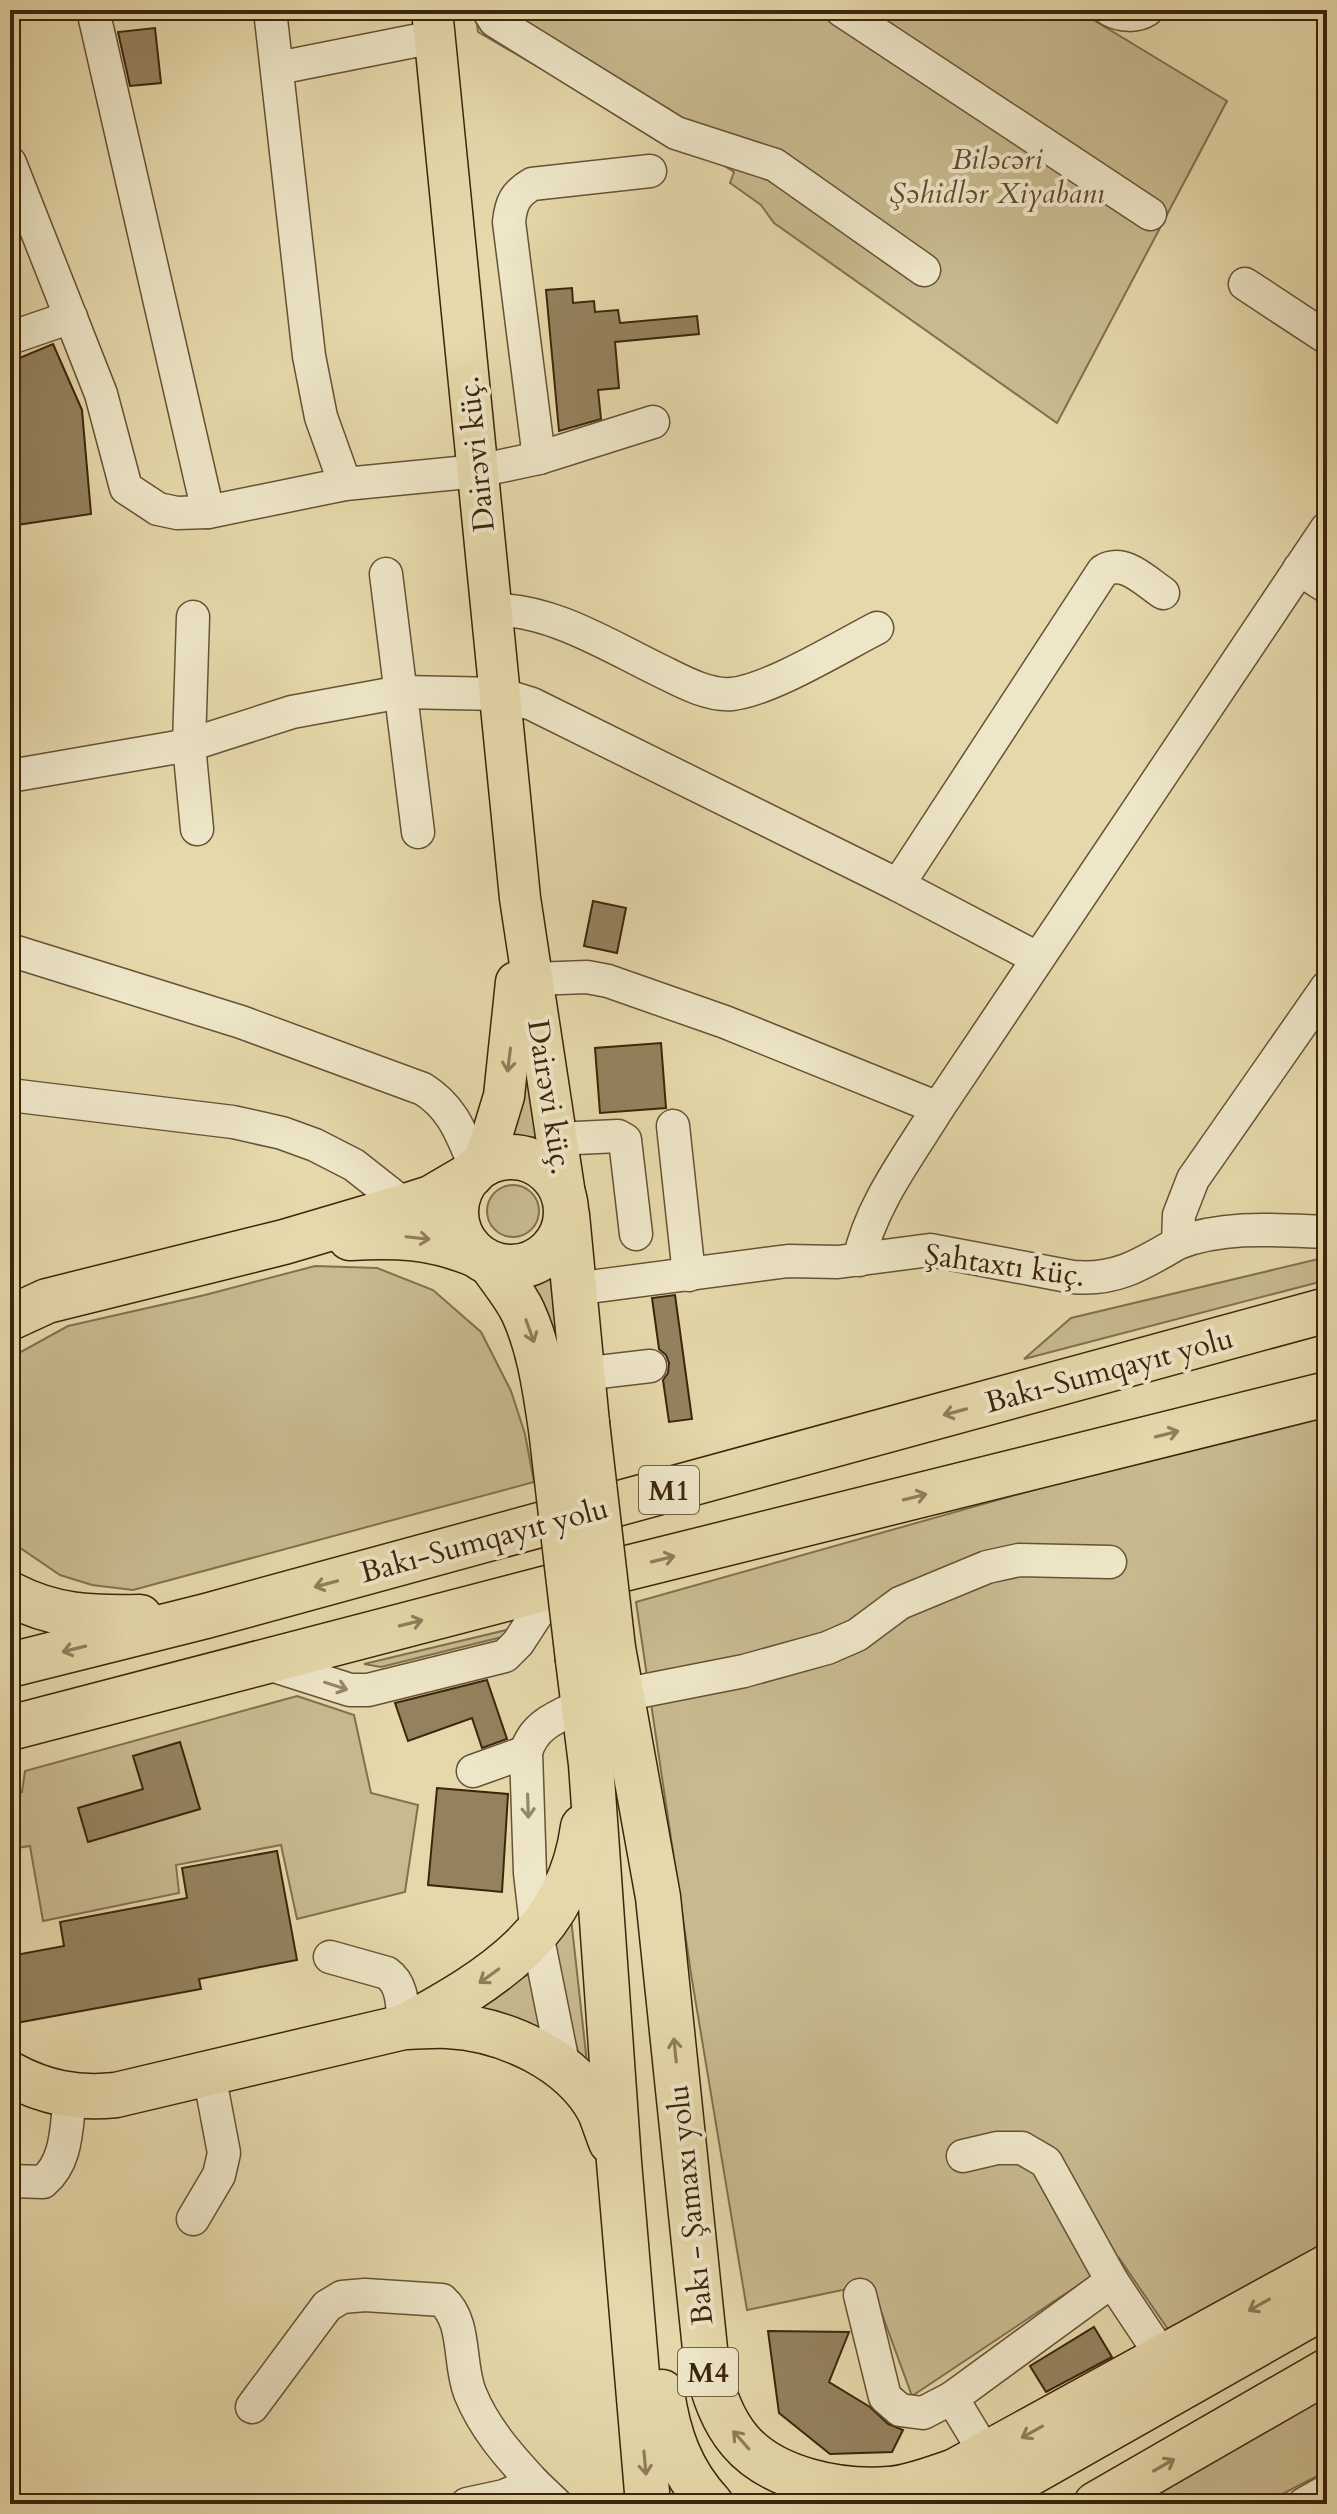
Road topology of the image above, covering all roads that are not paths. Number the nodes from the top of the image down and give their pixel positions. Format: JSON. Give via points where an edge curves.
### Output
{"nodes":[{"id":1,"x":93,"y":10,"type":"edge"},
{"id":2,"x":270,"y":10,"type":"edge"},
{"id":3,"x":488,"y":10,"type":"edge"},
{"id":4,"x":841,"y":10,"type":"edge"},
{"id":5,"x":1110,"y":10,"type":"edge"},
{"id":6,"x":1147,"y":10,"type":"edge"},
{"id":7,"x":433,"y":24,"type":"edge"},
{"id":8,"x":278,"y":68,"type":"junction"},
{"id":9,"x":10,"y":163,"type":"edge"},
{"id":10,"x":650,"y":171,"type":"dead end"},
{"id":11,"x":1150,"y":214,"type":"dead end"},
{"id":12,"x":924,"y":270,"type":"dead end"},
{"id":13,"x":1245,"y":284,"type":"dead end"},
{"id":14,"x":71,"y":317,"type":"junction"},
{"id":15,"x":10,"y":338,"type":"edge"},
{"id":16,"x":1327,"y":338,"type":"edge"},
{"id":17,"x":653,"y":422,"type":"dead end"},
{"id":18,"x":539,"y":458,"type":"junction"},
{"id":19,"x":478,"y":471,"type":"junction"},
{"id":20,"x":345,"y":484,"type":"junction"},
{"id":21,"x":208,"y":512,"type":"junction"},
{"id":22,"x":1327,"y":528,"type":"edge"},
{"id":23,"x":1299,"y":569,"type":"junction"},
{"id":24,"x":386,"y":574,"type":"dead end"},
{"id":25,"x":1327,"y":587,"type":"edge"},
{"id":26,"x":1163,"y":593,"type":"dead end"},
{"id":27,"x":492,"y":610,"type":"junction"},
{"id":28,"x":193,"y":617,"type":"dead end"},
{"id":29,"x":877,"y":628,"type":"dead end"},
{"id":30,"x":401,"y":692,"type":"junction"},
{"id":31,"x":500,"y":694,"type":"junction"},
{"id":32,"x":189,"y":745,"type":"junction"},
{"id":33,"x":10,"y":776,"type":"edge"},
{"id":34,"x":197,"y":829,"type":"dead end"},
{"id":35,"x":418,"y":832,"type":"dead end"},
{"id":36,"x":898,"y":885,"type":"junction"},
{"id":37,"x":520,"y":898,"type":"junction"},
{"id":38,"x":10,"y":950,"type":"edge"},
{"id":39,"x":1037,"y":958,"type":"junction"},
{"id":40,"x":533,"y":979,"type":"junction"},
{"id":41,"x":1327,"y":987,"type":"edge"},
{"id":42,"x":10,"y":1095,"type":"edge"},
{"id":43,"x":938,"y":1108,"type":"junction"},
{"id":44,"x":673,"y":1126,"type":"dead end"},
{"id":45,"x":555,"y":1139,"type":"junction"},
{"id":46,"x":477,"y":1169,"type":"junction"},
{"id":47,"x":406,"y":1206,"type":"junction"},
{"id":48,"x":566,"y":1206,"type":"junction"},
{"id":49,"x":1327,"y":1232,"type":"edge"},
{"id":50,"x":636,"y":1234,"type":"dead end"},
{"id":51,"x":284,"y":1242,"type":"junction"},
{"id":52,"x":1178,"y":1243,"type":"junction"},
{"id":53,"x":483,"y":1259,"type":"junction"},
{"id":54,"x":859,"y":1260,"type":"junction"},
{"id":55,"x":689,"y":1275,"type":"junction"},
{"id":56,"x":574,"y":1289,"type":"junction"},
{"id":57,"x":1327,"y":1310,"type":"edge"},
{"id":58,"x":10,"y":1318,"type":"edge"},
{"id":59,"x":650,"y":1366,"type":"dead end"},
{"id":60,"x":582,"y":1374,"type":"junction"},
{"id":61,"x":1327,"y":1394,"type":"edge"},
{"id":62,"x":569,"y":1426,"type":"junction"},
{"id":63,"x":1110,"y":1562,"type":"dead end"},
{"id":64,"x":10,"y":1594,"type":"edge"},
{"id":65,"x":206,"y":1616,"type":"junction"},
{"id":66,"x":262,"y":1662,"type":"junction"},
{"id":67,"x":10,"y":1665,"type":"edge"},
{"id":68,"x":603,"y":1700,"type":"junction"},
{"id":69,"x":10,"y":1728,"type":"edge"},
{"id":70,"x":526,"y":1752,"type":"junction"},
{"id":71,"x":10,"y":1756,"type":"edge"},
{"id":72,"x":591,"y":1764,"type":"junction"},
{"id":73,"x":473,"y":1771,"type":"dead end"},
{"id":74,"x":537,"y":1934,"type":"junction"},
{"id":75,"x":330,"y":1957,"type":"dead end"},
{"id":76,"x":404,"y":2027,"type":"junction"},
{"id":77,"x":564,"y":2068,"type":"junction"},
{"id":78,"x":10,"y":2074,"type":"edge"},
{"id":79,"x":209,"y":2074,"type":"junction"},
{"id":80,"x":70,"y":2097,"type":"junction"},
{"id":81,"x":963,"y":2156,"type":"dead end"},
{"id":82,"x":619,"y":2162,"type":"junction"},
{"id":83,"x":10,"y":2181,"type":"edge"},
{"id":84,"x":193,"y":2219,"type":"dead end"},
{"id":85,"x":1327,"y":2267,"type":"edge"},
{"id":86,"x":1112,"y":2281,"type":"junction"},
{"id":87,"x":860,"y":2295,"type":"dead end"},
{"id":88,"x":1327,"y":2305,"type":"edge"},
{"id":89,"x":1327,"y":2333,"type":"edge"},
{"id":90,"x":1164,"y":2359,"type":"junction"},
{"id":91,"x":1327,"y":2371,"type":"edge"},
{"id":92,"x":952,"y":2398,"type":"junction"},
{"id":93,"x":252,"y":2407,"type":"dead end"},
{"id":94,"x":987,"y":2456,"type":"junction"},
{"id":95,"x":781,"y":2471,"type":"junction"},
{"id":96,"x":1327,"y":2491,"type":"edge"},
{"id":97,"x":545,"y":2493,"type":"edge"},
{"id":98,"x":705,"y":2498,"type":"edge"},
{"id":99,"x":467,"y":2504,"type":"edge"},
{"id":100,"x":648,"y":2504,"type":"edge"},
{"id":101,"x":832,"y":2504,"type":"edge"},
{"id":102,"x":976,"y":2504,"type":"edge"},
{"id":103,"x":1036,"y":2504,"type":"edge"},
{"id":104,"x":1096,"y":2504,"type":"edge"},
{"id":105,"x":1304,"y":2504,"type":"edge"}],
"edges":[{"from":1,"to":21,"type":"street"},
{"from":2,"to":8,"type":"street"},
{"from":3,"to":12,"type":"street","via":[[495,21],[676,133],[775,165]]},
{"from":4,"to":11,"type":"street"},
{"from":5,"to":6,"type":"street","via":[[1120,15]]},
{"from":7,"to":8,"type":"street"},
{"from":7,"to":19,"type":"main road","name":"Dairəvi küç."},
{"from":8,"to":20,"type":"street","via":[[309,356],[321,417]]},
{"from":9,"to":14,"type":"street"},
{"from":10,"to":18,"type":"street","via":[[532,184],[519,191],[511,205]]},
{"from":13,"to":16,"type":"street"},
{"from":14,"to":15,"type":"street"},
{"from":14,"to":21,"type":"street","via":[[101,394],[126,488],[158,509]]},
{"from":17,"to":18,"type":"street"},
{"from":18,"to":19,"type":"street"},
{"from":19,"to":20,"type":"street"},
{"from":19,"to":27,"type":"main road","name":"Dairəvi küç."},
{"from":20,"to":21,"type":"street"},
{"from":22,"to":23,"type":"street"},
{"from":23,"to":25,"type":"street"},
{"from":23,"to":39,"type":"street"},
{"from":24,"to":30,"type":"street"},
{"from":26,"to":36,"type":"street","via":[[1121,565],[1103,571]]},
{"from":27,"to":29,"type":"street","via":[[545,617],[680,680],[729,695],[753,690]]},
{"from":27,"to":31,"type":"main road","name":"Dairəvi küç."},
{"from":28,"to":32,"type":"street"},
{"from":30,"to":31,"type":"street"},
{"from":30,"to":32,"type":"street","via":[[292,712]]},
{"from":30,"to":35,"type":"street"},
{"from":31,"to":36,"type":"street","via":[[532,704]]},
{"from":31,"to":37,"type":"main road","name":"Dairəvi küç."},
{"from":32,"to":33,"type":"street"},
{"from":32,"to":34,"type":"street"},
{"from":36,"to":39,"type":"street"},
{"from":37,"to":40,"type":"main road","name":"Dairəvi küç."},
{"from":37,"to":46,"type":"main road","name":"Dairəvi küç.","one_way":true,"via":[[509,1065],[504,1096]]},
{"from":38,"to":46,"type":"street","via":[[241,1022],[423,1089],[452,1115]]},
{"from":39,"to":43,"type":"street"},
{"from":40,"to":43,"type":"street","via":[[577,976],[608,981]]},
{"from":40,"to":45,"type":"main road","name":"Dairəvi küç."},
{"from":41,"to":52,"type":"street","via":[[1193,1179],[1179,1215]]},
{"from":42,"to":47,"type":"street","via":[[233,1122],[282,1133],[354,1165]]},
{"from":43,"to":54,"type":"street","via":[[876,1211]]},
{"from":44,"to":55,"type":"street"},
{"from":45,"to":48,"type":"main road","name":"Dairəvi küç."},
{"from":45,"to":50,"type":"street","via":[[625,1140]]},
{"from":46,"to":47,"type":"highway","via":[[431,1198]]},
{"from":46,"to":48,"type":"highway","via":[[511,1157],[540,1165],[561,1187]]},
{"from":46,"to":53,"type":"highway","via":[[461,1188],[457,1223],[463,1240]]},
{"from":47,"to":51,"type":"highway"},
{"from":48,"to":53,"type":"highway","via":[[564,1229],[543,1258],[509,1268]]},
{"from":48,"to":56,"type":"highway"},
{"from":49,"to":52,"type":"street","name":"Şahtaxtı küç.","via":[[1231,1229]]},
{"from":51,"to":53,"type":"highway","one_way":true,"via":[[399,1236],[446,1243]]},
{"from":51,"to":58,"type":"highway","via":[[47,1301]]},
{"from":52,"to":54,"type":"street","name":"Şahtaxtı küç.","via":[[1121,1273],[1097,1279],[930,1250]]},
{"from":53,"to":62,"type":"highway","one_way":true,"via":[[522,1310]]},
{"from":54,"to":55,"type":"street","name":"Şahtaxtı küç.","via":[[788,1261]]},
{"from":55,"to":56,"type":"street","name":"Şahtaxtı küç."},
{"from":56,"to":60,"type":"highway"},
{"from":57,"to":65,"type":"highway","name":"Bakı-Sumqayıt yolu","number":"M1","one_way":true},
{"from":59,"to":60,"type":"street"},
{"from":60,"to":62,"type":"highway"},
{"from":66,"to":61,"type":"highway","name":"Bakı-Sumqayıt yolu","number":"M1","one_way":true},
{"from":62,"to":68,"type":"highway","name":"Bakı - Şamaxı yolu","number":"M4","bridge":true},
{"from":63,"to":68,"type":"street","via":[[1019,1560],[987,1567],[900,1603],[857,1635],[827,1648]]},
{"from":64,"to":65,"type":"highway","via":[[48,1611],[80,1616]]},
{"from":65,"to":67,"type":"highway","name":"Bakı-Sumqayıt yolu","number":"M1","one_way":true},
{"from":66,"to":69,"type":"highway","name":"Bakı-Sumqayıt yolu","number":"M1"},
{"from":66,"to":71,"type":"highway"},
{"from":68,"to":70,"type":"street","via":[[538,1727]]},
{"from":68,"to":72,"type":"highway","name":"Bakı - Şamaxı yolu","number":"M4"},
{"from":95,"to":68,"type":"highway","name":"Bakı - Şamaxı yolu","number":"M4","one_way":true,"via":[[741,2442],[725,2419],[707,2368],[658,1897]]},
{"from":70,"to":73,"type":"street"},
{"from":70,"to":74,"type":"street","one_way":true},
{"from":72,"to":74,"type":"highway","via":[[581,1844],[570,1881]]},
{"from":72,"to":82,"type":"highway","name":"Bakı - Şamaxı yolu","number":"M4"},
{"from":72,"to":98,"type":"highway","via":[[605,1797],[620,1878],[665,2417],[686,2473]]},
{"from":74,"to":76,"type":"highway","one_way":true,"via":[[492,1975]]},
{"from":74,"to":77,"type":"street"},
{"from":75,"to":76,"type":"street","via":[[395,1979]]},
{"from":76,"to":77,"type":"highway","via":[[449,2026],[496,2035]]},
{"from":76,"to":79,"type":"highway"},
{"from":77,"to":82,"type":"highway","via":[[599,2111]]},
{"from":78,"to":80,"type":"highway"},
{"from":79,"to":80,"type":"highway","via":[[116,2095]]},
{"from":79,"to":84,"type":"street","via":[[224,2153],[219,2175]]},
{"from":80,"to":83,"type":"street","via":[[56,2171],[43,2182]]},
{"from":81,"to":86,"type":"street","via":[[1022,2148],[1046,2162]]},
{"from":82,"to":100,"type":"highway","name":"Bakı - Şamaxı yolu","number":"M4","one_way":true},
{"from":85,"to":90,"type":"highway","name":"Bakı - Şamaxı yolu","number":"M4","one_way":true},
{"from":86,"to":90,"type":"street"},
{"from":86,"to":92,"type":"street"},
{"from":87,"to":92,"type":"street","via":[[885,2397],[900,2410],[923,2413]]},
{"from":88,"to":102,"type":"highway"},
{"from":89,"to":103,"type":"highway"},
{"from":90,"to":94,"type":"highway","name":"Bakı - Şamaxı yolu","number":"M4","one_way":true},
{"from":104,"to":91,"type":"highway","one_way":true},
{"from":92,"to":94,"type":"street"},
{"from":93,"to":97,"type":"street","via":[[327,2306],[342,2297],[442,2300],[456,2317],[470,2392],[489,2428]]},
{"from":94,"to":95,"type":"highway","name":"Bakı - Şamaxı yolu","number":"M4","via":[[919,2484],[890,2489],[841,2486]]},
{"from":95,"to":101,"type":"highway"},
{"from":96,"to":105,"type":"street"},
{"from":97,"to":99,"type":"street","via":[[512,2493]]}]}
